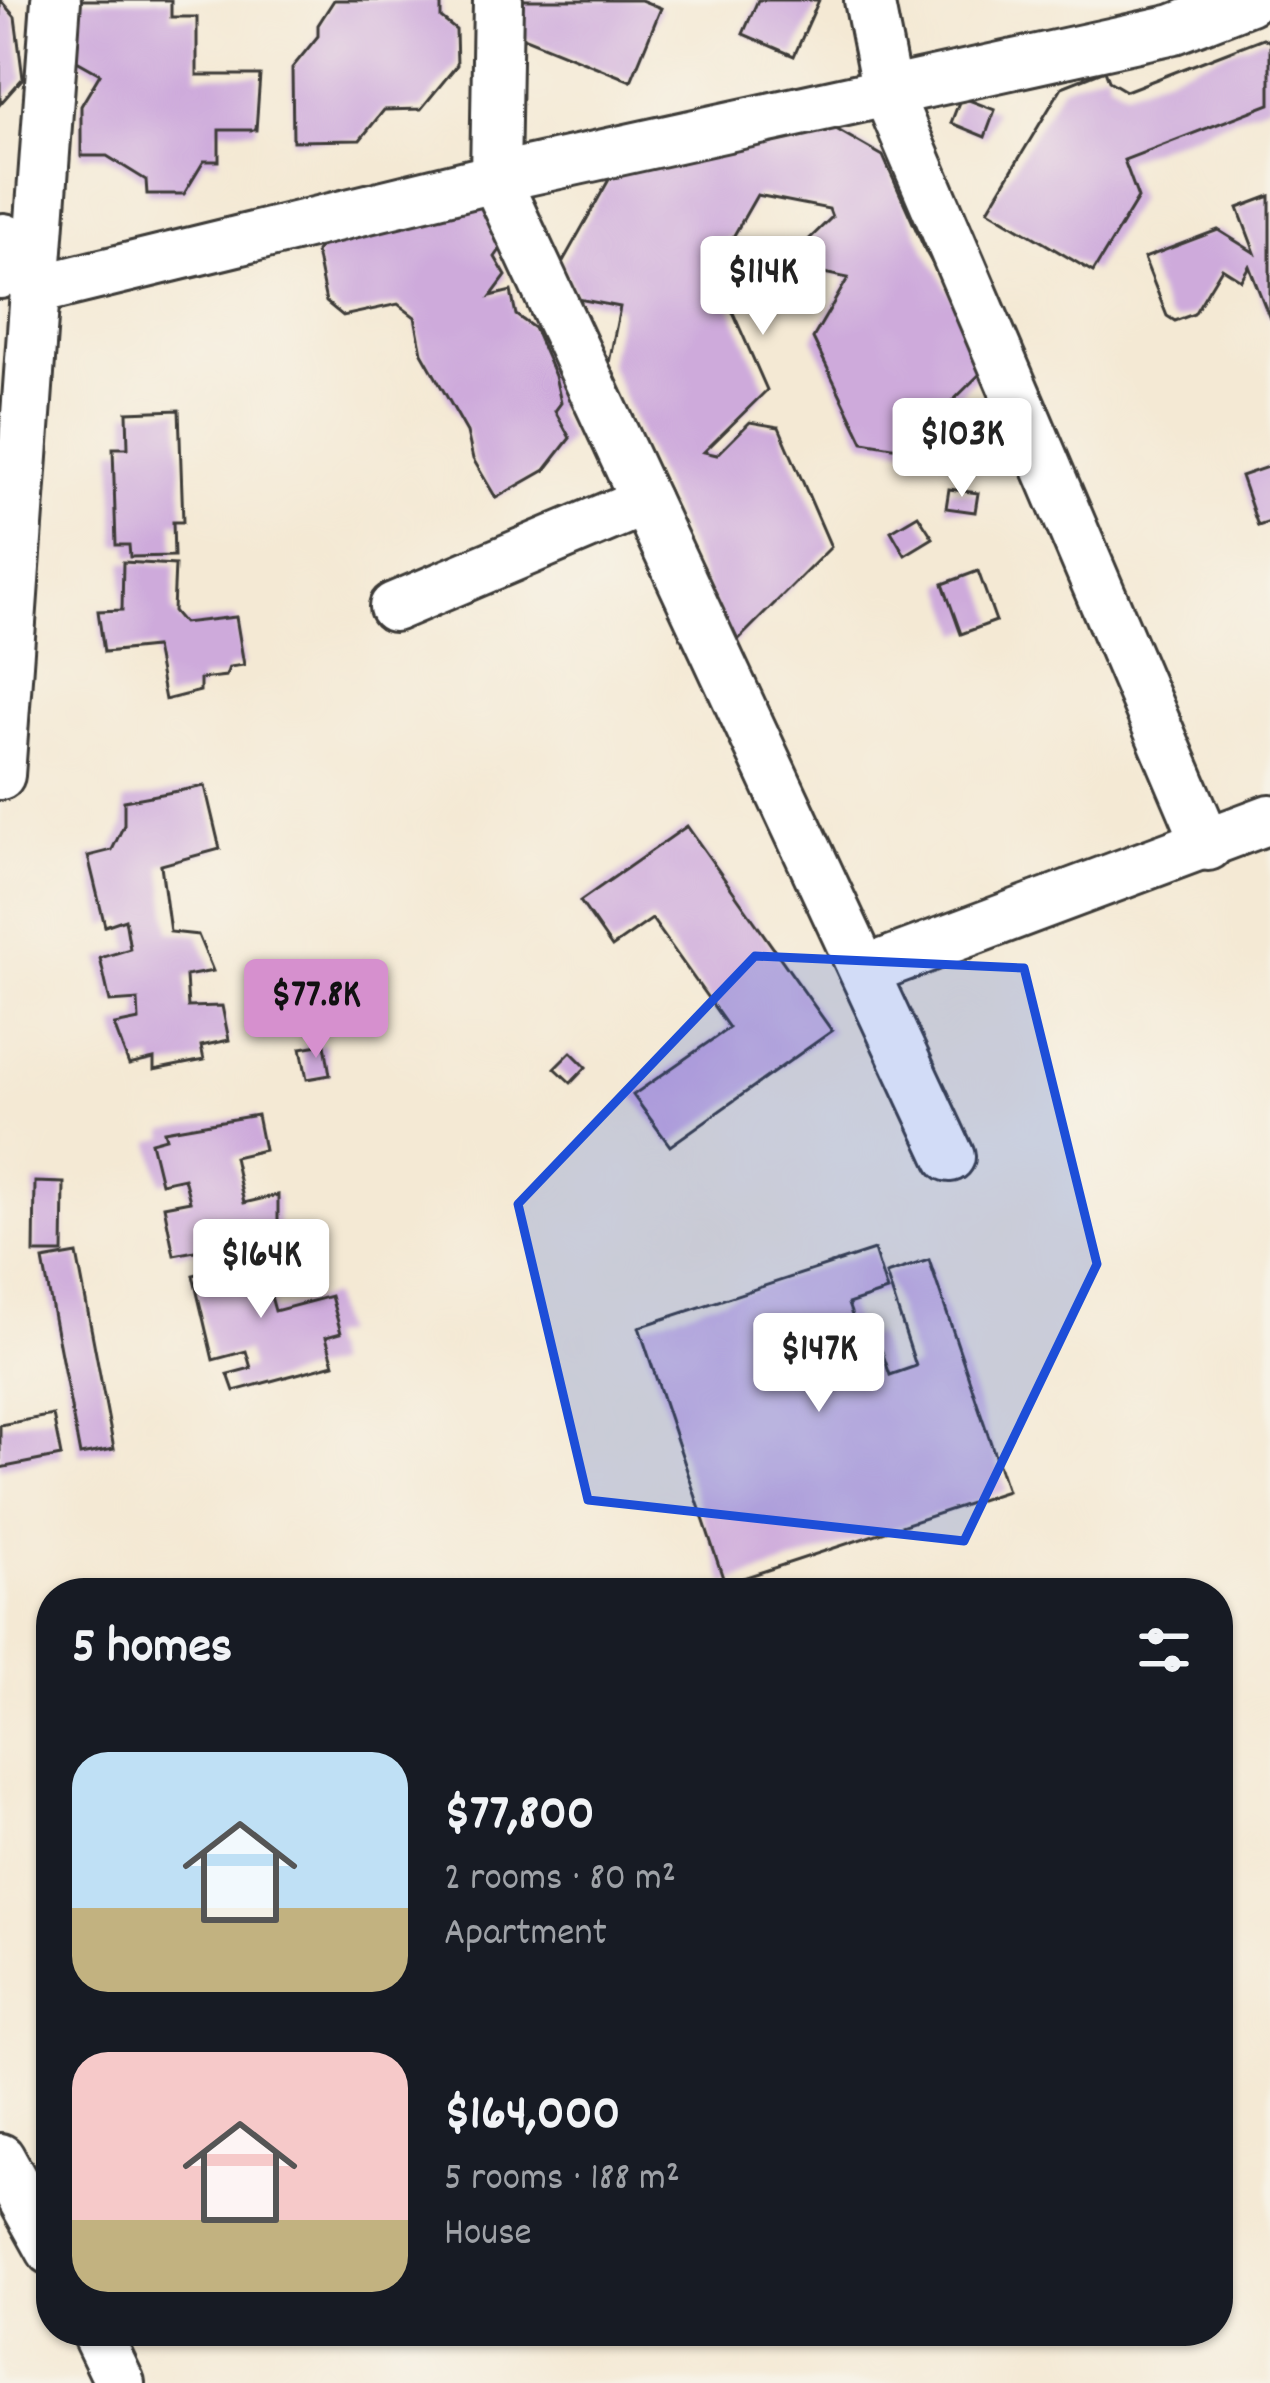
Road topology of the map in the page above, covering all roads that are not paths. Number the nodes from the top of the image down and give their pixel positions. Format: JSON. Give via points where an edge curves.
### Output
{"nodes":[{"id":1,"x":56,"y":0,"type":"edge"},
{"id":2,"x":498,"y":0,"type":"edge"},
{"id":3,"x":868,"y":0,"type":"edge"},
{"id":4,"x":1249,"y":0,"type":"edge"},
{"id":5,"x":887,"y":92,"type":"junction"},
{"id":6,"x":495,"y":178,"type":"junction"},
{"id":7,"x":16,"y":255,"type":"edge"},
{"id":8,"x":645,"y":501,"type":"junction"},
{"id":9,"x":394,"y":607,"type":"dead end"},
{"id":10,"x":0,"y":775,"type":"edge"},
{"id":11,"x":1270,"y":820,"type":"edge"},
{"id":12,"x":1208,"y":846,"type":"junction"},
{"id":13,"x":864,"y":970,"type":"junction"},
{"id":14,"x":950,"y":1156,"type":"dead end"},
{"id":15,"x":0,"y":2158,"type":"edge"},
{"id":16,"x":36,"y":2223,"type":"edge"},
{"id":17,"x":102,"y":2346,"type":"edge"},
{"id":18,"x":120,"y":2383,"type":"edge"}],
"edges":[{"from":1,"to":7,"type":"street"},
{"from":2,"to":6,"type":"street"},
{"from":3,"to":5,"type":"street"},
{"from":4,"to":5,"type":"street","via":[[1174,29]]},
{"from":5,"to":6,"type":"street"},
{"from":5,"to":12,"type":"street"},
{"from":6,"to":7,"type":"street"},
{"from":6,"to":8,"type":"street"},
{"from":7,"to":10,"type":"street"},
{"from":8,"to":9,"type":"street"},
{"from":8,"to":13,"type":"street"},
{"from":11,"to":12,"type":"street"},
{"from":12,"to":13,"type":"street"},
{"from":13,"to":14,"type":"street"},
{"from":15,"to":16,"type":"street"},
{"from":17,"to":18,"type":"street"}]}
